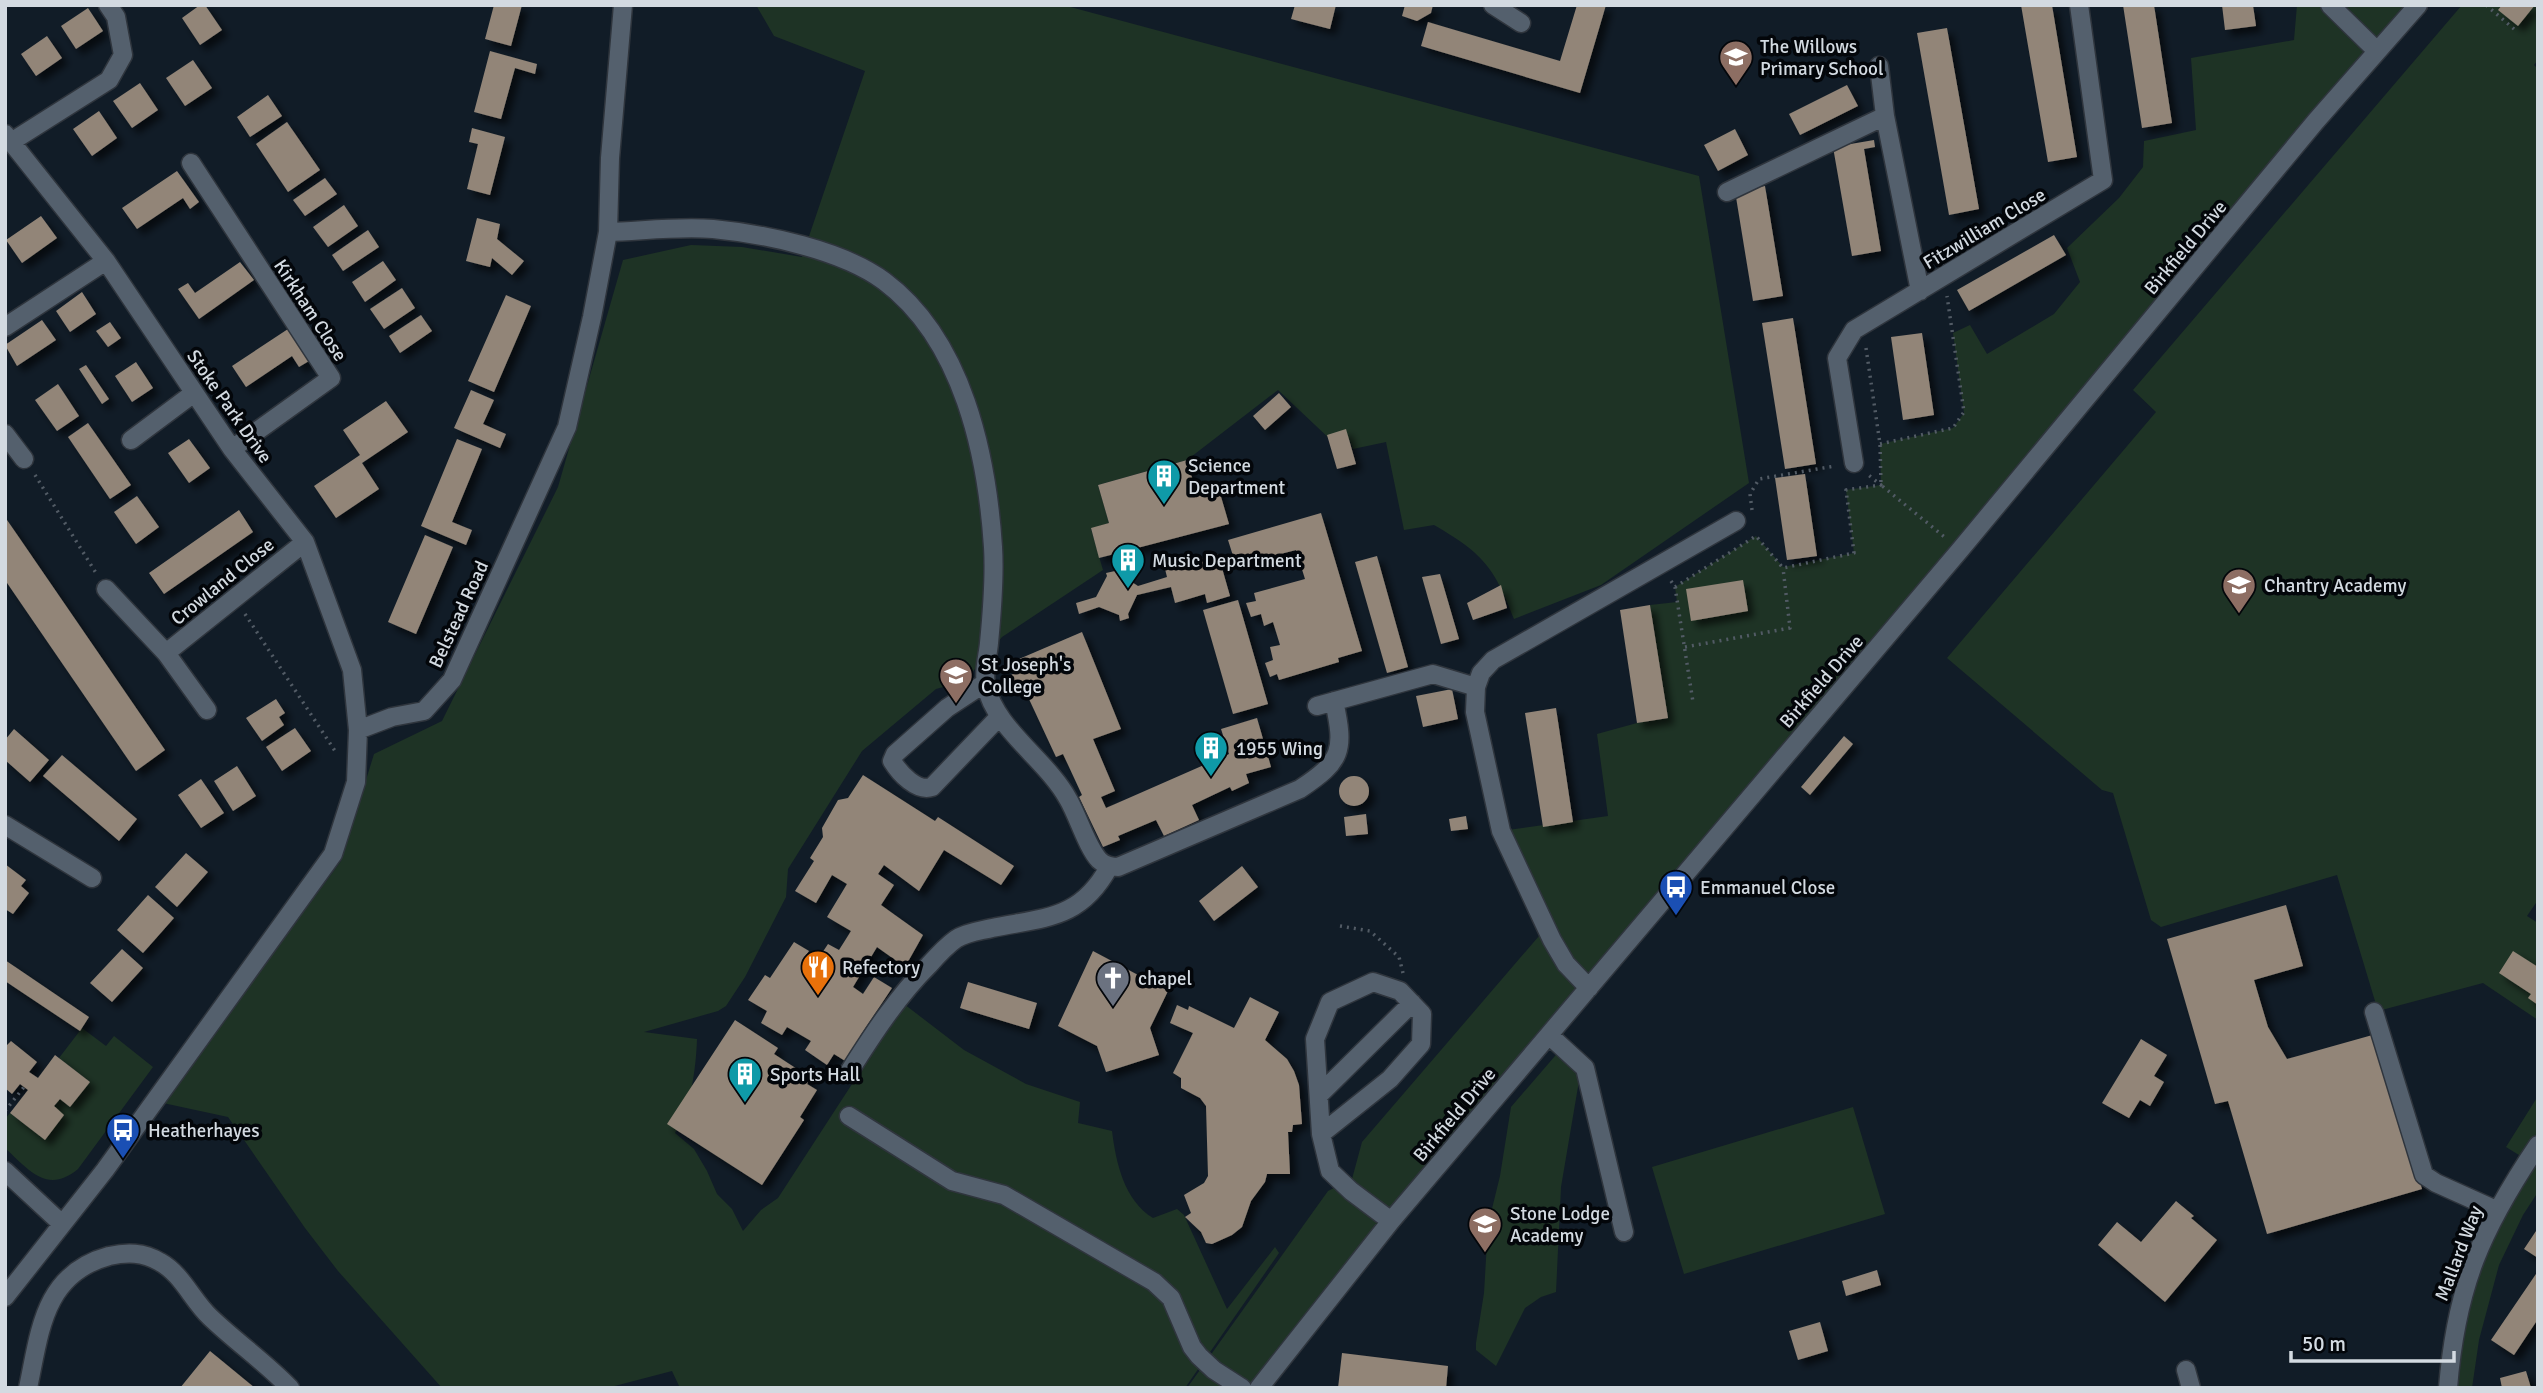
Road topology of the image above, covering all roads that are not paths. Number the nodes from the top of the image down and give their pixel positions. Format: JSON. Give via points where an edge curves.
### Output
{"nodes":[{"id":1,"x":107,"y":5,"type":"edge"},
{"id":2,"x":623,"y":5,"type":"edge"},
{"id":3,"x":1493,"y":5,"type":"edge"},
{"id":4,"x":2079,"y":5,"type":"edge"},
{"id":5,"x":2330,"y":5,"type":"edge"},
{"id":6,"x":2418,"y":5,"type":"edge"},
{"id":7,"x":1521,"y":23,"type":"dead end"},
{"id":8,"x":2377,"y":51,"type":"junction"},
{"id":9,"x":1879,"y":66,"type":"dead end"},
{"id":10,"x":1885,"y":116,"type":"junction"},
{"id":11,"x":8,"y":138,"type":"edge"},
{"id":12,"x":191,"y":163,"type":"dead end"},
{"id":13,"x":1727,"y":192,"type":"dead end"},
{"id":14,"x":608,"y":232,"type":"junction"},
{"id":15,"x":106,"y":261,"type":"junction"},
{"id":16,"x":1920,"y":291,"type":"junction"},
{"id":17,"x":5,"y":327,"type":"edge"},
{"id":18,"x":194,"y":393,"type":"junction"},
{"id":19,"x":5,"y":435,"type":"edge"},
{"id":20,"x":131,"y":440,"type":"dead end"},
{"id":21,"x":232,"y":449,"type":"junction"},
{"id":22,"x":24,"y":459,"type":"road end"},
{"id":23,"x":1854,"y":463,"type":"road end"},
{"id":24,"x":1736,"y":521,"type":"road end"},
{"id":25,"x":305,"y":542,"type":"junction"},
{"id":26,"x":106,"y":589,"type":"road end"},
{"id":27,"x":166,"y":653,"type":"junction"},
{"id":28,"x":985,"y":683,"type":"junction"},
{"id":29,"x":1476,"y":687,"type":"junction"},
{"id":30,"x":207,"y":710,"type":"dead end"},
{"id":31,"x":999,"y":717,"type":"junction"},
{"id":32,"x":358,"y":730,"type":"junction"},
{"id":33,"x":5,"y":825,"type":"edge"},
{"id":34,"x":1109,"y":867,"type":"junction"},
{"id":35,"x":92,"y":878,"type":"dead end"},
{"id":36,"x":1590,"y":988,"type":"junction"},
{"id":37,"x":1406,"y":997,"type":"junction"},
{"id":38,"x":2374,"y":1012,"type":"dead end"},
{"id":39,"x":1549,"y":1035,"type":"junction"},
{"id":40,"x":849,"y":1072,"type":"dead end"},
{"id":41,"x":1320,"y":1094,"type":"junction"},
{"id":42,"x":849,"y":1116,"type":"dead end"},
{"id":43,"x":1321,"y":1134,"type":"junction"},
{"id":44,"x":2538,"y":1145,"type":"edge"},
{"id":45,"x":5,"y":1171,"type":"edge"},
{"id":46,"x":2496,"y":1210,"type":"junction"},
{"id":47,"x":1391,"y":1221,"type":"junction"},
{"id":48,"x":62,"y":1224,"type":"junction"},
{"id":49,"x":1624,"y":1233,"type":"dead end"},
{"id":50,"x":5,"y":1297,"type":"edge"},
{"id":51,"x":2186,"y":1370,"type":"dead end"},
{"id":52,"x":28,"y":1388,"type":"edge"},
{"id":53,"x":290,"y":1388,"type":"edge"},
{"id":54,"x":1242,"y":1388,"type":"edge"},
{"id":55,"x":1259,"y":1388,"type":"edge"},
{"id":56,"x":2191,"y":1388,"type":"edge"},
{"id":57,"x":2448,"y":1388,"type":"edge"}],
"edges":[{"from":1,"to":11,"type":"street","via":[[116,17],[122,55],[109,80]]},
{"from":2,"to":14,"type":"street","name":"Belstead Road"},
{"from":3,"to":7,"type":"street"},
{"from":4,"to":16,"type":"street","name":"Fitzwilliam Close","via":[[2103,180]]},
{"from":5,"to":8,"type":"street"},
{"from":6,"to":8,"type":"street","name":"Birkfield Drive"},
{"from":8,"to":36,"type":"street","name":"Birkfield Drive"},
{"from":9,"to":10,"type":"street"},
{"from":10,"to":13,"type":"street"},
{"from":10,"to":16,"type":"street"},
{"from":11,"to":15,"type":"street","name":"Stoke Park Drive"},
{"from":12,"to":21,"type":"street","name":"Kirkham Close","via":[[331,378]]},
{"from":14,"to":28,"type":"street","via":[[711,229],[770,236],[849,262],[884,281],[913,309],[939,341],[959,386],[987,485],[993,550]]},
{"from":14,"to":32,"type":"street","name":"Belstead Road","via":[[567,427],[452,680],[424,711]]},
{"from":15,"to":17,"type":"street"},
{"from":15,"to":18,"type":"street","name":"Stoke Park Drive"},
{"from":16,"to":23,"type":"street","name":"Fitzwilliam Close","via":[[1854,330],[1837,358]]},
{"from":18,"to":20,"type":"street"},
{"from":18,"to":21,"type":"street","name":"Stoke Park Drive"},
{"from":19,"to":22,"type":"street"},
{"from":21,"to":25,"type":"street","name":"Stoke Park Drive"},
{"from":24,"to":29,"type":"street","via":[[1493,660]]},
{"from":25,"to":27,"type":"street","name":"Crowland Close"},
{"from":25,"to":32,"type":"street","name":"Stoke Park Drive","via":[[352,670]]},
{"from":26,"to":27,"type":"street","name":"Crowland Close"},
{"from":27,"to":30,"type":"street","name":"Crowland Close"},
{"from":28,"to":31,"type":"street"},
{"from":28,"to":31,"type":"street","via":[[947,708],[892,761],[920,788],[932,787]]},
{"from":29,"to":34,"type":"street","via":[[1433,674],[1325,704],[1341,730],[1334,762],[1325,773],[1300,789]]},
{"from":29,"to":36,"type":"street","via":[[1475,712],[1501,831],[1552,940],[1566,964]]},
{"from":31,"to":34,"type":"street","via":[[1049,772],[1068,798],[1099,860]]},
{"from":32,"to":48,"type":"street","via":[[356,782],[333,854]]},
{"from":33,"to":35,"type":"street"},
{"from":34,"to":40,"type":"street","via":[[1099,885],[1073,909],[968,933],[947,946],[908,985]]},
{"from":36,"to":39,"type":"street","name":"Birkfield Drive"},
{"from":37,"to":41,"type":"street"},
{"from":37,"to":41,"type":"street","via":[[1373,982],[1330,1002],[1315,1039]]},
{"from":37,"to":43,"type":"street","via":[[1422,1014],[1421,1044],[1390,1079]]},
{"from":38,"to":46,"type":"street","via":[[2424,1175]]},
{"from":39,"to":47,"type":"street","name":"Birkfield Drive"},
{"from":39,"to":49,"type":"street","via":[[1585,1068]]},
{"from":41,"to":43,"type":"street"},
{"from":42,"to":54,"type":"street","via":[[952,1181],[1004,1195],[1154,1282],[1171,1298],[1199,1356]]},
{"from":43,"to":47,"type":"street","via":[[1331,1171]]},
{"from":44,"to":46,"type":"street","name":"Mallard Way"},
{"from":45,"to":48,"type":"street"},
{"from":46,"to":57,"type":"street","name":"Mallard Way","via":[[2458,1310]]},
{"from":47,"to":55,"type":"street","name":"Birkfield Drive"},
{"from":48,"to":50,"type":"street"},
{"from":51,"to":56,"type":"street"},
{"from":52,"to":53,"type":"street","via":[[52,1296],[68,1277],[93,1261],[124,1252],[163,1263],[208,1315]]}]}
